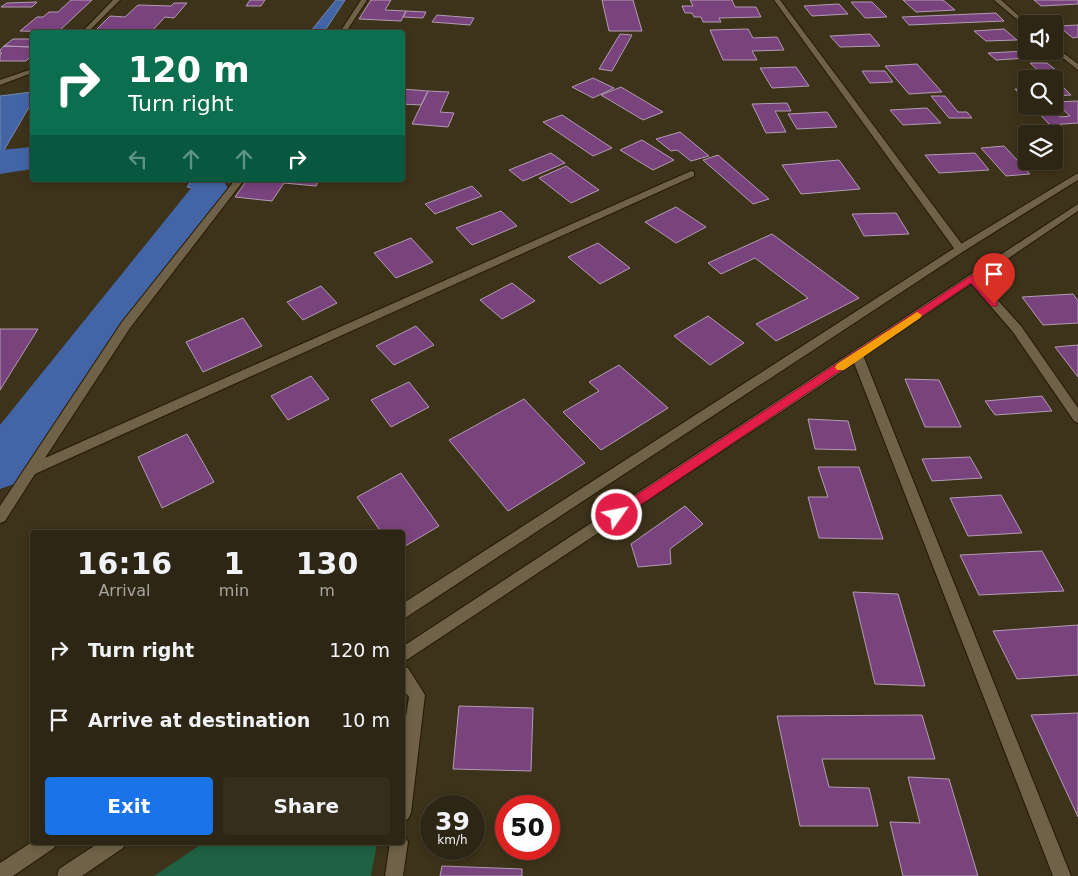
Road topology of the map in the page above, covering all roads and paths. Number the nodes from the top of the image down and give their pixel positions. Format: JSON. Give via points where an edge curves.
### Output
{"nodes":[{"id":1,"x":117,"y":0,"type":"edge"},
{"id":2,"x":364,"y":0,"type":"edge"},
{"id":3,"x":777,"y":0,"type":"edge"},
{"id":4,"x":997,"y":0,"type":"edge"},
{"id":5,"x":1018,"y":18,"type":"edge"},
{"id":6,"x":87,"y":30,"type":"edge"},
{"id":7,"x":344,"y":30,"type":"edge"},
{"id":8,"x":1063,"y":56,"type":"edge"},
{"id":9,"x":1078,"y":68,"type":"edge"},
{"id":10,"x":30,"y":72,"type":"edge"},
{"id":11,"x":0,"y":83,"type":"edge"},
{"id":12,"x":690,"y":174,"type":"dead end"},
{"id":13,"x":1078,"y":176,"type":"edge"},
{"id":14,"x":238,"y":182,"type":"edge"},
{"id":15,"x":1078,"y":206,"type":"edge"},
{"id":16,"x":960,"y":249,"type":"junction"},
{"id":17,"x":972,"y":278,"type":"junction"},
{"id":18,"x":857,"y":355,"type":"junction"},
{"id":19,"x":1078,"y":418,"type":"edge"},
{"id":20,"x":32,"y":470,"type":"junction"},
{"id":21,"x":0,"y":517,"type":"edge"},
{"id":22,"x":405,"y":611,"type":"edge"},
{"id":23,"x":405,"y":654,"type":"edge"},
{"id":24,"x":405,"y":678,"type":"edge"},
{"id":25,"x":405,"y":791,"type":"edge"},
{"id":26,"x":44,"y":845,"type":"edge"},
{"id":27,"x":113,"y":845,"type":"edge"},
{"id":28,"x":399,"y":845,"type":"edge"},
{"id":29,"x":0,"y":874,"type":"edge"},
{"id":30,"x":66,"y":876,"type":"edge"},
{"id":31,"x":394,"y":876,"type":"edge"},
{"id":32,"x":1062,"y":876,"type":"edge"}],
"edges":[{"from":1,"to":6,"type":"street"},
{"from":2,"to":7,"type":"street"},
{"from":3,"to":16,"type":"street"},
{"from":4,"to":5,"type":"street"},
{"from":8,"to":9,"type":"street"},
{"from":10,"to":11,"type":"street"},
{"from":12,"to":20,"type":"street"},
{"from":13,"to":16,"type":"street"},
{"from":14,"to":20,"type":"street","via":[[126,325]]},
{"from":15,"to":17,"type":"street"},
{"from":16,"to":22,"type":"street"},
{"from":17,"to":18,"type":"street"},
{"from":17,"to":19,"type":"street","via":[[1016,329]]},
{"from":18,"to":23,"type":"street"},
{"from":18,"to":32,"type":"street"},
{"from":20,"to":21,"type":"street"},
{"from":24,"to":25,"type":"street","via":[[418,695]]},
{"from":26,"to":29,"type":"street"},
{"from":27,"to":30,"type":"street"},
{"from":28,"to":31,"type":"street"}]}
